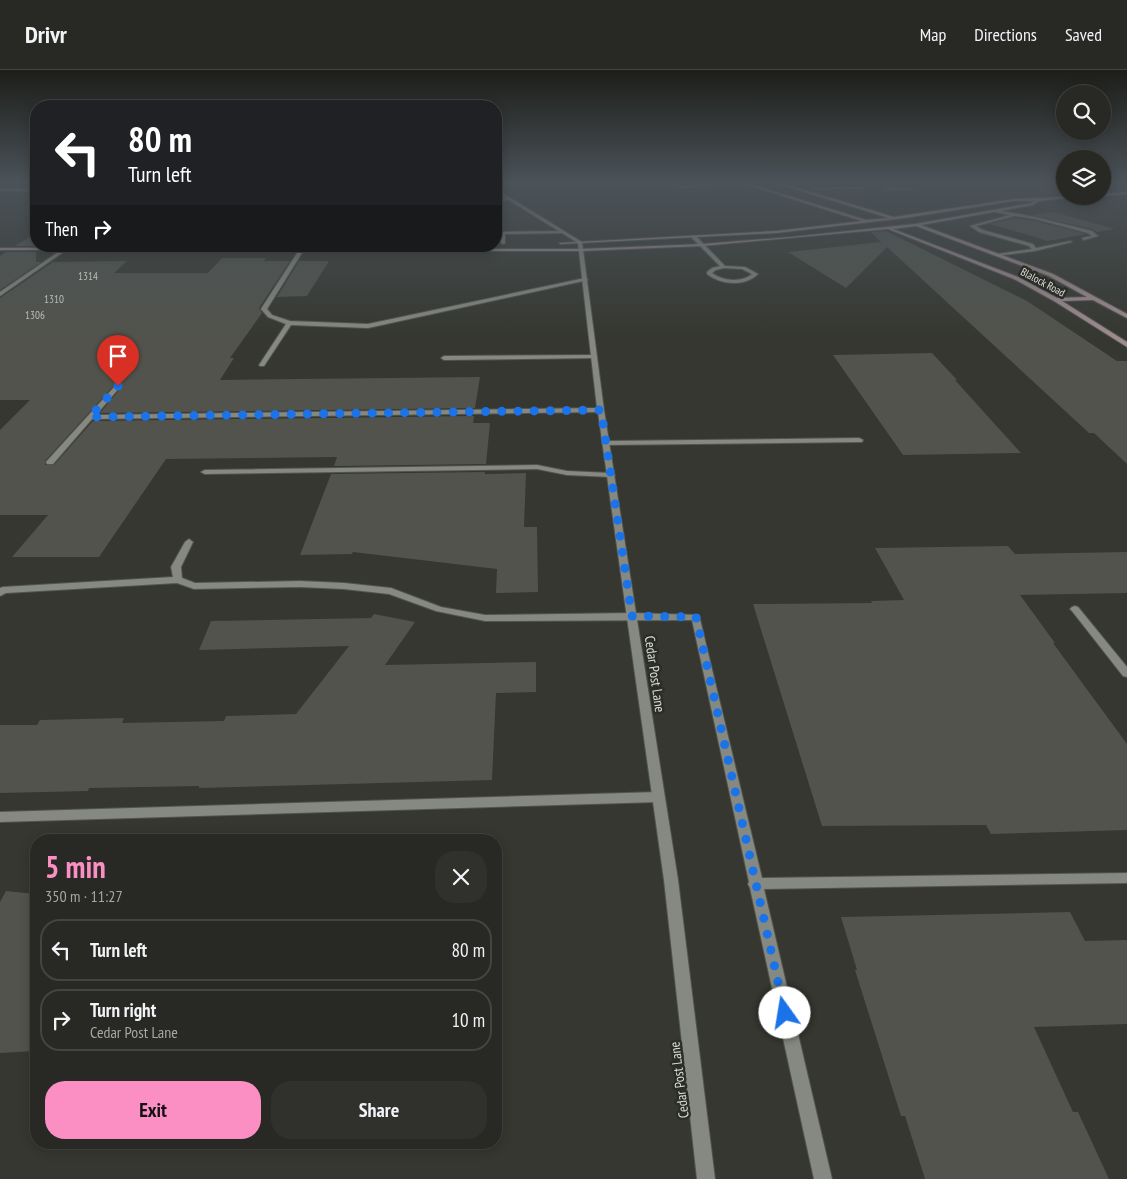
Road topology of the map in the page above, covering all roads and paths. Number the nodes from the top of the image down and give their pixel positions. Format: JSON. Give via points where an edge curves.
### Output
{"nodes":[{"id":1,"x":503,"y":235,"type":"edge"},
{"id":2,"x":566,"y":235,"type":"edge"},
{"id":3,"x":731,"y":235,"type":"edge"},
{"id":4,"x":823,"y":235,"type":"edge"},
{"id":5,"x":903,"y":235,"type":"edge"},
{"id":6,"x":941,"y":235,"type":"edge"},
{"id":7,"x":994,"y":235,"type":"edge"},
{"id":8,"x":1094,"y":235,"type":"edge"},
{"id":9,"x":694,"y":237,"type":"junction"},
{"id":10,"x":1084,"y":239,"type":"dead end"},
{"id":11,"x":1070,"y":242,"type":"dead end"},
{"id":12,"x":503,"y":243,"type":"joint"},
{"id":13,"x":512,"y":243,"type":"dead end"},
{"id":14,"x":551,"y":243,"type":"dead end"},
{"id":15,"x":702,"y":245,"type":"junction"},
{"id":16,"x":580,"y":246,"type":"junction"},
{"id":17,"x":502,"y":247,"type":"edge"},
{"id":18,"x":30,"y":248,"type":"edge"},
{"id":19,"x":0,"y":249,"type":"edge"},
{"id":20,"x":1035,"y":250,"type":"junction"},
{"id":21,"x":61,"y":252,"type":"edge"},
{"id":22,"x":300,"y":252,"type":"edge"},
{"id":23,"x":996,"y":255,"type":"junction"},
{"id":24,"x":724,"y":267,"type":"junction"},
{"id":25,"x":585,"y":280,"type":"junction"},
{"id":26,"x":0,"y":294,"type":"edge"},
{"id":27,"x":1096,"y":298,"type":"junction"},
{"id":28,"x":1056,"y":300,"type":"junction"},
{"id":29,"x":1127,"y":316,"type":"edge"},
{"id":30,"x":289,"y":323,"type":"junction"},
{"id":31,"x":1127,"y":345,"type":"edge"},
{"id":32,"x":594,"y":357,"type":"junction"},
{"id":33,"x":444,"y":358,"type":"dead end"},
{"id":34,"x":262,"y":365,"type":"dead end"},
{"id":35,"x":118,"y":386,"type":"dead end"},
{"id":36,"x":601,"y":410,"type":"junction"},
{"id":37,"x":90,"y":417,"type":"junction"},
{"id":38,"x":860,"y":440,"type":"dead end"},
{"id":39,"x":606,"y":443,"type":"junction"},
{"id":40,"x":50,"y":462,"type":"dead end"},
{"id":41,"x":205,"y":472,"type":"dead end"},
{"id":42,"x":611,"y":475,"type":"junction"},
{"id":43,"x":189,"y":542,"type":"dead end"},
{"id":44,"x":178,"y":580,"type":"junction"},
{"id":45,"x":0,"y":593,"type":"edge"},
{"id":46,"x":1075,"y":609,"type":"dead end"},
{"id":47,"x":632,"y":616,"type":"junction"},
{"id":48,"x":1127,"y":674,"type":"edge"},
{"id":49,"x":658,"y":797,"type":"junction"},
{"id":50,"x":0,"y":817,"type":"edge"},
{"id":51,"x":1127,"y":878,"type":"edge"},
{"id":52,"x":756,"y":884,"type":"junction"},
{"id":53,"x":706,"y":1179,"type":"edge"},
{"id":54,"x":823,"y":1179,"type":"edge"}],
"edges":[{"from":1,"to":12,"type":"street"},
{"from":2,"to":16,"type":"street"},
{"from":3,"to":9,"type":"main road"},
{"from":4,"to":15,"type":"main road"},
{"from":5,"to":28,"type":"main road","name":"Blalock Road","via":[[1007,275]]},
{"from":6,"to":23,"type":"main road","name":"Blalock Road"},
{"from":7,"to":20,"type":"street","via":[[1031,245]]},
{"from":8,"to":10,"type":"street"},
{"from":9,"to":15,"type":"street"},
{"from":9,"to":16,"type":"main road"},
{"from":11,"to":20,"type":"street"},
{"from":12,"to":13,"type":"main road"},
{"from":14,"to":16,"type":"main road"},
{"from":15,"to":16,"type":"main road"},
{"from":15,"to":24,"type":"street"},
{"from":16,"to":17,"type":"main road"},
{"from":16,"to":25,"type":"street","name":"Cedar Post Lane"},
{"from":18,"to":19,"type":"main road"},
{"from":20,"to":23,"type":"street"},
{"from":21,"to":26,"type":"street"},
{"from":22,"to":30,"type":"street","via":[[264,309],[270,316]]},
{"from":23,"to":27,"type":"main road","name":"Blalock Road","via":[[1051,275]]},
{"from":24,"to":24,"type":"street","via":[[709,273],[714,277],[737,280],[756,274],[743,268]]},
{"from":25,"to":30,"type":"street","via":[[368,326]]},
{"from":25,"to":32,"type":"street","name":"Cedar Post Lane"},
{"from":27,"to":28,"type":"main road"},
{"from":27,"to":29,"type":"main road","name":"Blalock Road"},
{"from":28,"to":31,"type":"main road","name":"Blalock Road"},
{"from":30,"to":34,"type":"street"},
{"from":32,"to":33,"type":"street"},
{"from":32,"to":36,"type":"street","name":"Cedar Post Lane"},
{"from":35,"to":37,"type":"street"},
{"from":36,"to":37,"type":"street"},
{"from":36,"to":39,"type":"street","name":"Cedar Post Lane"},
{"from":37,"to":40,"type":"street"},
{"from":38,"to":39,"type":"street"},
{"from":39,"to":42,"type":"street","name":"Cedar Post Lane"},
{"from":41,"to":42,"type":"street","via":[[537,467],[567,473]]},
{"from":42,"to":47,"type":"street","name":"Cedar Post Lane"},
{"from":43,"to":44,"type":"street","via":[[176,568]]},
{"from":44,"to":45,"type":"street","via":[[3,590]]},
{"from":44,"to":47,"type":"street","via":[[194,586],[300,584],[391,591],[439,609],[485,618]]},
{"from":46,"to":48,"type":"street"},
{"from":47,"to":49,"type":"street","name":"Cedar Post Lane"},
{"from":47,"to":52,"type":"street","via":[[696,617]]},
{"from":49,"to":50,"type":"street"},
{"from":49,"to":53,"type":"street","name":"Cedar Post Lane","via":[[671,880]]},
{"from":51,"to":52,"type":"street"},
{"from":52,"to":54,"type":"street"}]}
